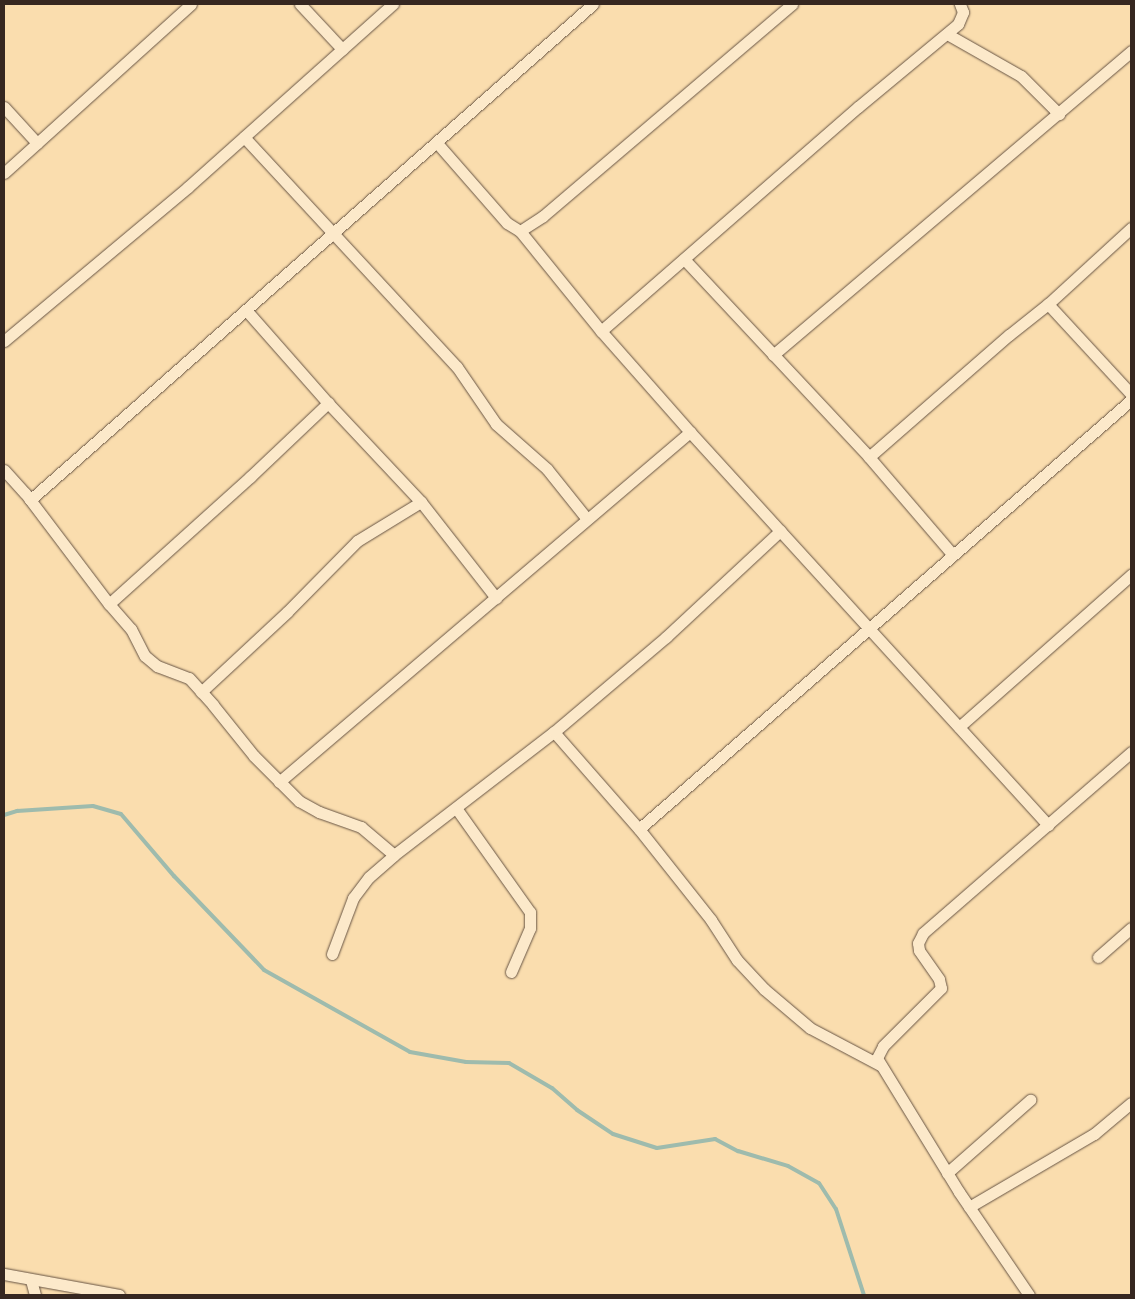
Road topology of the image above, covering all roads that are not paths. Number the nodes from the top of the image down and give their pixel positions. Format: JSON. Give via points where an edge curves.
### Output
{"nodes":[{"id":1,"x":191,"y":4,"type":"edge"},
{"id":2,"x":300,"y":4,"type":"edge"},
{"id":3,"x":394,"y":4,"type":"edge"},
{"id":4,"x":593,"y":4,"type":"edge"},
{"id":5,"x":792,"y":4,"type":"edge"},
{"id":6,"x":960,"y":4,"type":"edge"},
{"id":7,"x":947,"y":34,"type":"junction"},
{"id":8,"x":342,"y":49,"type":"junction"},
{"id":9,"x":1131,"y":51,"type":"edge"},
{"id":10,"x":4,"y":107,"type":"edge"},
{"id":11,"x":1059,"y":114,"type":"junction"},
{"id":12,"x":244,"y":137,"type":"junction"},
{"id":13,"x":37,"y":142,"type":"junction"},
{"id":14,"x":437,"y":142,"type":"junction"},
{"id":15,"x":4,"y":173,"type":"edge"},
{"id":16,"x":1131,"y":228,"type":"edge"},
{"id":17,"x":520,"y":231,"type":"junction"},
{"id":18,"x":334,"y":232,"type":"junction"},
{"id":19,"x":684,"y":259,"type":"junction"},
{"id":20,"x":1048,"y":304,"type":"junction"},
{"id":21,"x":246,"y":310,"type":"junction"},
{"id":22,"x":601,"y":331,"type":"junction"},
{"id":23,"x":4,"y":341,"type":"edge"},
{"id":24,"x":774,"y":355,"type":"junction"},
{"id":25,"x":1131,"y":394,"type":"edge"},
{"id":26,"x":1131,"y":400,"type":"edge"},
{"id":27,"x":328,"y":403,"type":"junction"},
{"id":28,"x":690,"y":432,"type":"junction"},
{"id":29,"x":868,"y":458,"type":"junction"},
{"id":30,"x":4,"y":470,"type":"edge"},
{"id":31,"x":30,"y":500,"type":"junction"},
{"id":32,"x":421,"y":502,"type":"junction"},
{"id":33,"x":587,"y":519,"type":"junction"},
{"id":34,"x":780,"y":531,"type":"junction"},
{"id":35,"x":953,"y":555,"type":"junction"},
{"id":36,"x":1131,"y":575,"type":"edge"},
{"id":37,"x":496,"y":598,"type":"junction"},
{"id":38,"x":109,"y":604,"type":"junction"},
{"id":39,"x":868,"y":628,"type":"junction"},
{"id":40,"x":201,"y":692,"type":"junction"},
{"id":41,"x":959,"y":727,"type":"junction"},
{"id":42,"x":554,"y":732,"type":"junction"},
{"id":43,"x":1131,"y":752,"type":"edge"},
{"id":44,"x":279,"y":782,"type":"junction"},
{"id":45,"x":456,"y":808,"type":"junction"},
{"id":46,"x":1048,"y":824,"type":"junction"},
{"id":47,"x":639,"y":829,"type":"junction"},
{"id":48,"x":394,"y":855,"type":"junction"},
{"id":49,"x":1131,"y":928,"type":"edge"},
{"id":50,"x":332,"y":954,"type":"dead end"},
{"id":51,"x":1098,"y":957,"type":"dead end"},
{"id":52,"x":511,"y":972,"type":"dead end"},
{"id":53,"x":880,"y":1065,"type":"junction"},
{"id":54,"x":1030,"y":1100,"type":"dead end"},
{"id":55,"x":1131,"y":1103,"type":"edge"},
{"id":56,"x":947,"y":1173,"type":"junction"},
{"id":57,"x":969,"y":1207,"type":"junction"},
{"id":58,"x":4,"y":1274,"type":"edge"},
{"id":59,"x":31,"y":1280,"type":"junction"},
{"id":60,"x":35,"y":1295,"type":"edge"},
{"id":61,"x":119,"y":1295,"type":"edge"},
{"id":62,"x":1028,"y":1295,"type":"edge"}],
"edges":[{"from":1,"to":13,"type":"street"},
{"from":2,"to":8,"type":"street"},
{"from":3,"to":8,"type":"street"},
{"from":4,"to":14,"type":"street"},
{"from":5,"to":17,"type":"street","via":[[543,216]]},
{"from":6,"to":7,"type":"street","via":[[962,18]]},
{"from":7,"to":11,"type":"street","via":[[1021,76]]},
{"from":7,"to":19,"type":"street"},
{"from":8,"to":12,"type":"street"},
{"from":9,"to":11,"type":"street"},
{"from":10,"to":13,"type":"street"},
{"from":11,"to":24,"type":"street"},
{"from":12,"to":18,"type":"street"},
{"from":12,"to":23,"type":"street"},
{"from":13,"to":15,"type":"street"},
{"from":14,"to":17,"type":"street","via":[[506,223]]},
{"from":14,"to":18,"type":"street"},
{"from":16,"to":20,"type":"street"},
{"from":17,"to":22,"type":"street"},
{"from":18,"to":21,"type":"street"},
{"from":18,"to":33,"type":"street","via":[[457,367],[496,424],[548,470]]},
{"from":19,"to":22,"type":"street"},
{"from":19,"to":24,"type":"street"},
{"from":20,"to":25,"type":"street"},
{"from":20,"to":29,"type":"street"},
{"from":21,"to":27,"type":"street"},
{"from":21,"to":31,"type":"street"},
{"from":22,"to":28,"type":"street"},
{"from":24,"to":29,"type":"street"},
{"from":26,"to":35,"type":"street"},
{"from":27,"to":32,"type":"street"},
{"from":27,"to":38,"type":"street"},
{"from":28,"to":33,"type":"street"},
{"from":28,"to":34,"type":"street"},
{"from":29,"to":35,"type":"street"},
{"from":30,"to":31,"type":"street"},
{"from":31,"to":38,"type":"street"},
{"from":32,"to":37,"type":"street"},
{"from":32,"to":40,"type":"street","via":[[357,542],[288,612]]},
{"from":33,"to":37,"type":"street"},
{"from":34,"to":39,"type":"street"},
{"from":34,"to":42,"type":"street","via":[[666,637]]},
{"from":35,"to":39,"type":"street"},
{"from":36,"to":41,"type":"street"},
{"from":37,"to":44,"type":"street"},
{"from":38,"to":40,"type":"street","via":[[131,629],[146,656],[157,666],[189,678]]},
{"from":39,"to":41,"type":"street"},
{"from":39,"to":47,"type":"street"},
{"from":40,"to":44,"type":"street"},
{"from":41,"to":46,"type":"street"},
{"from":42,"to":45,"type":"street"},
{"from":42,"to":47,"type":"street"},
{"from":43,"to":46,"type":"street"},
{"from":44,"to":48,"type":"street","via":[[299,802],[361,827]]},
{"from":45,"to":48,"type":"street"},
{"from":45,"to":52,"type":"street","via":[[530,912],[530,928]]},
{"from":46,"to":53,"type":"street","via":[[923,933],[918,943],[919,950],[939,979],[941,988],[883,1046],[878,1058]]},
{"from":47,"to":53,"type":"street","via":[[712,920],[737,960],[764,989],[810,1028]]},
{"from":48,"to":50,"type":"street","via":[[353,898]]},
{"from":49,"to":51,"type":"street"},
{"from":53,"to":56,"type":"street"},
{"from":54,"to":56,"type":"street"},
{"from":55,"to":57,"type":"street","via":[[1094,1134]]},
{"from":56,"to":57,"type":"street"},
{"from":57,"to":62,"type":"street"},
{"from":58,"to":59,"type":"street"},
{"from":59,"to":60,"type":"street"},
{"from":59,"to":61,"type":"street"}]}
